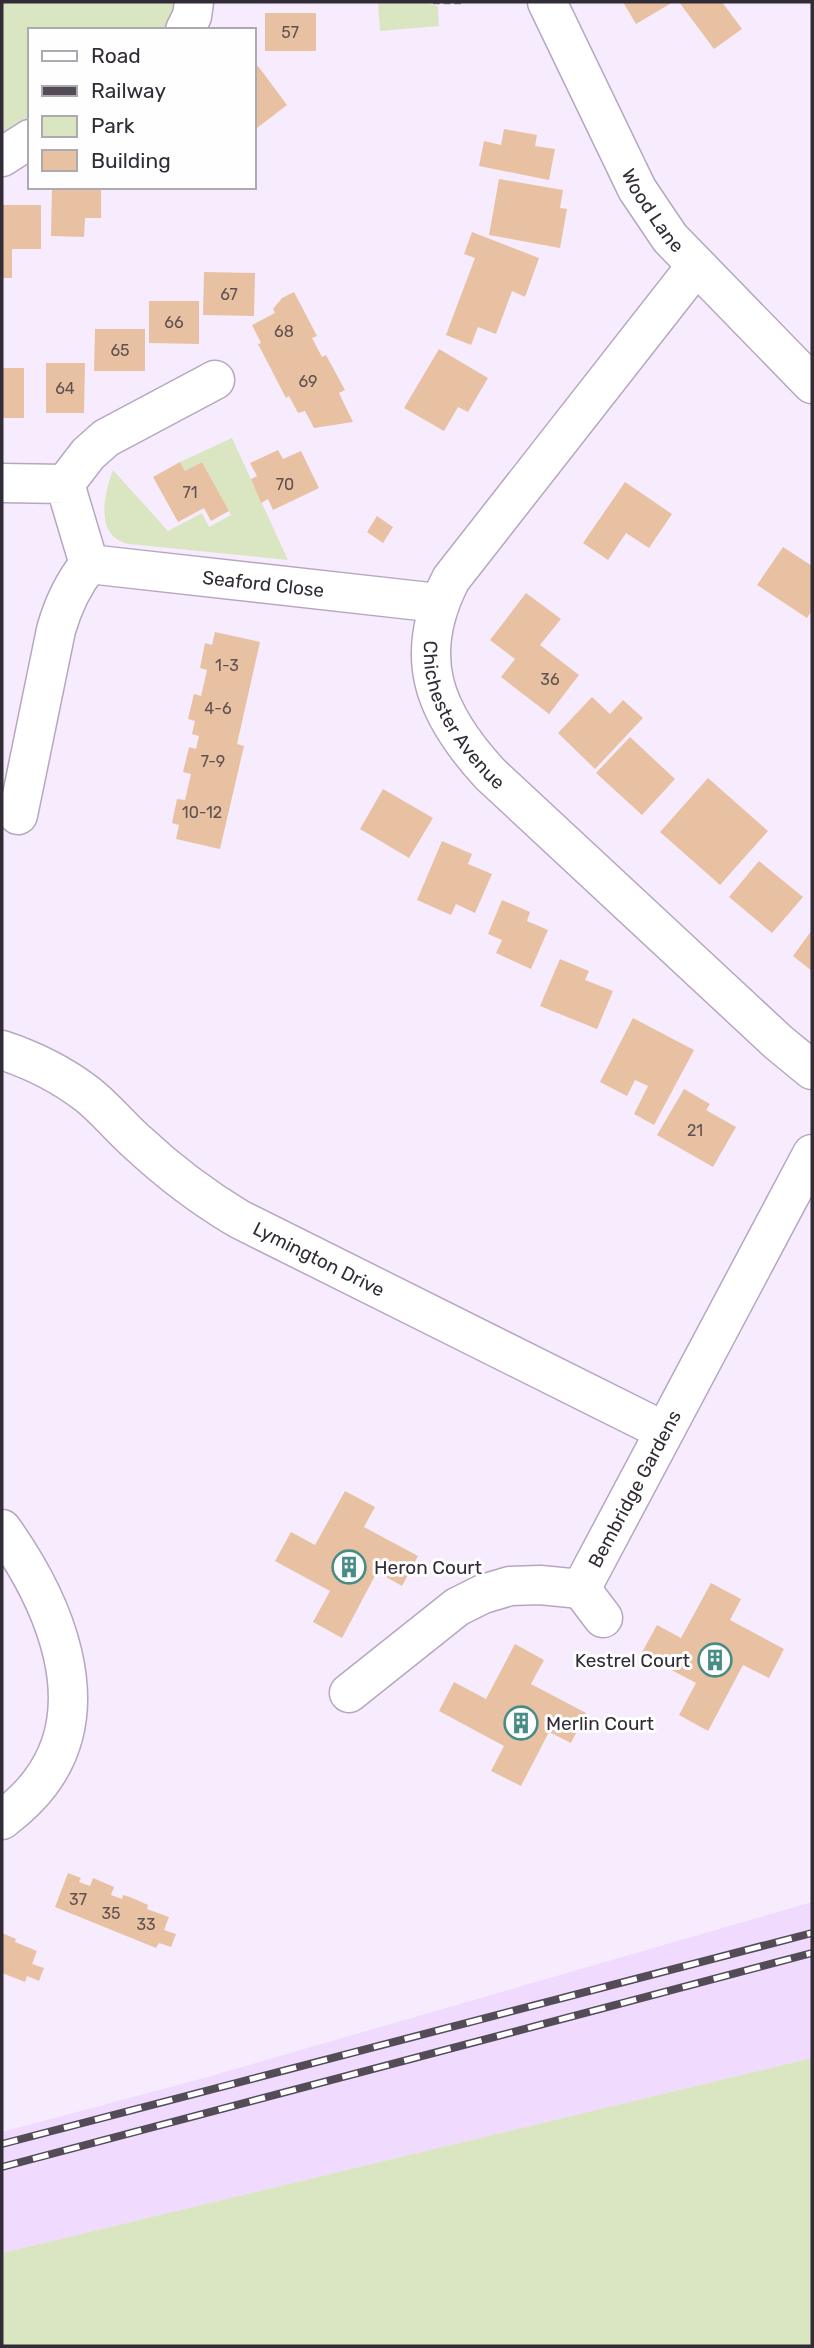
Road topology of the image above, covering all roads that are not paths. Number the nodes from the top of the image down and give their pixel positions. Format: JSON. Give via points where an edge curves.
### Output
{"nodes":[{"id":1,"x":194,"y":2,"type":"edge"},
{"id":2,"x":547,"y":2,"type":"edge"},
{"id":3,"x":186,"y":28,"type":"edge"},
{"id":4,"x":28,"y":140,"type":"edge"},
{"id":5,"x":2,"y":157,"type":"edge"},
{"id":6,"x":696,"y":266,"type":"junction"},
{"id":7,"x":215,"y":380,"type":"dead end"},
{"id":8,"x":812,"y":384,"type":"edge"},
{"id":9,"x":2,"y":483,"type":"edge"},
{"id":10,"x":65,"y":484,"type":"junction"},
{"id":11,"x":89,"y":564,"type":"junction"},
{"id":12,"x":438,"y":603,"type":"junction"},
{"id":13,"x":18,"y":815,"type":"dead end"},
{"id":14,"x":2,"y":1050,"type":"edge"},
{"id":15,"x":812,"y":1070,"type":"edge"},
{"id":16,"x":812,"y":1154,"type":"edge"},
{"id":17,"x":664,"y":1431,"type":"junction"},
{"id":18,"x":2,"y":1529,"type":"edge"},
{"id":19,"x":581,"y":1589,"type":"junction"},
{"id":20,"x":604,"y":1618,"type":"dead end"},
{"id":21,"x":349,"y":1693,"type":"dead end"},
{"id":22,"x":2,"y":1820,"type":"edge"}],
"edges":[{"from":1,"to":3,"type":"street"},
{"from":2,"to":6,"type":"street","name":"Wood Lane","via":[[637,189],[670,238]]},
{"from":4,"to":5,"type":"street"},
{"from":6,"to":8,"type":"street","name":"Wood Lane"},
{"from":6,"to":12,"type":"street","name":"Chichester Avenue","via":[[466,557]]},
{"from":7,"to":10,"type":"street","via":[[107,438]]},
{"from":9,"to":10,"type":"street"},
{"from":10,"to":11,"type":"street"},
{"from":11,"to":12,"type":"street","name":"Seaford Close"},
{"from":11,"to":13,"type":"street","via":[[62,607]]},
{"from":12,"to":15,"type":"street","name":"Chichester Avenue","via":[[431,634],[436,692],[465,747]]},
{"from":14,"to":17,"type":"street","name":"Lymington Drive","via":[[68,1081],[174,1174],[239,1219]]},
{"from":16,"to":17,"type":"street","name":"Bembridge Gardens"},
{"from":17,"to":19,"type":"street","name":"Bembridge Gardens"},
{"from":18,"to":22,"type":"street","via":[[51,1618],[69,1689],[66,1724],[42,1782]]},
{"from":19,"to":20,"type":"street"},
{"from":19,"to":21,"type":"street","name":"Bembridge Gardens","via":[[520,1586],[483,1594],[457,1607]]}]}
